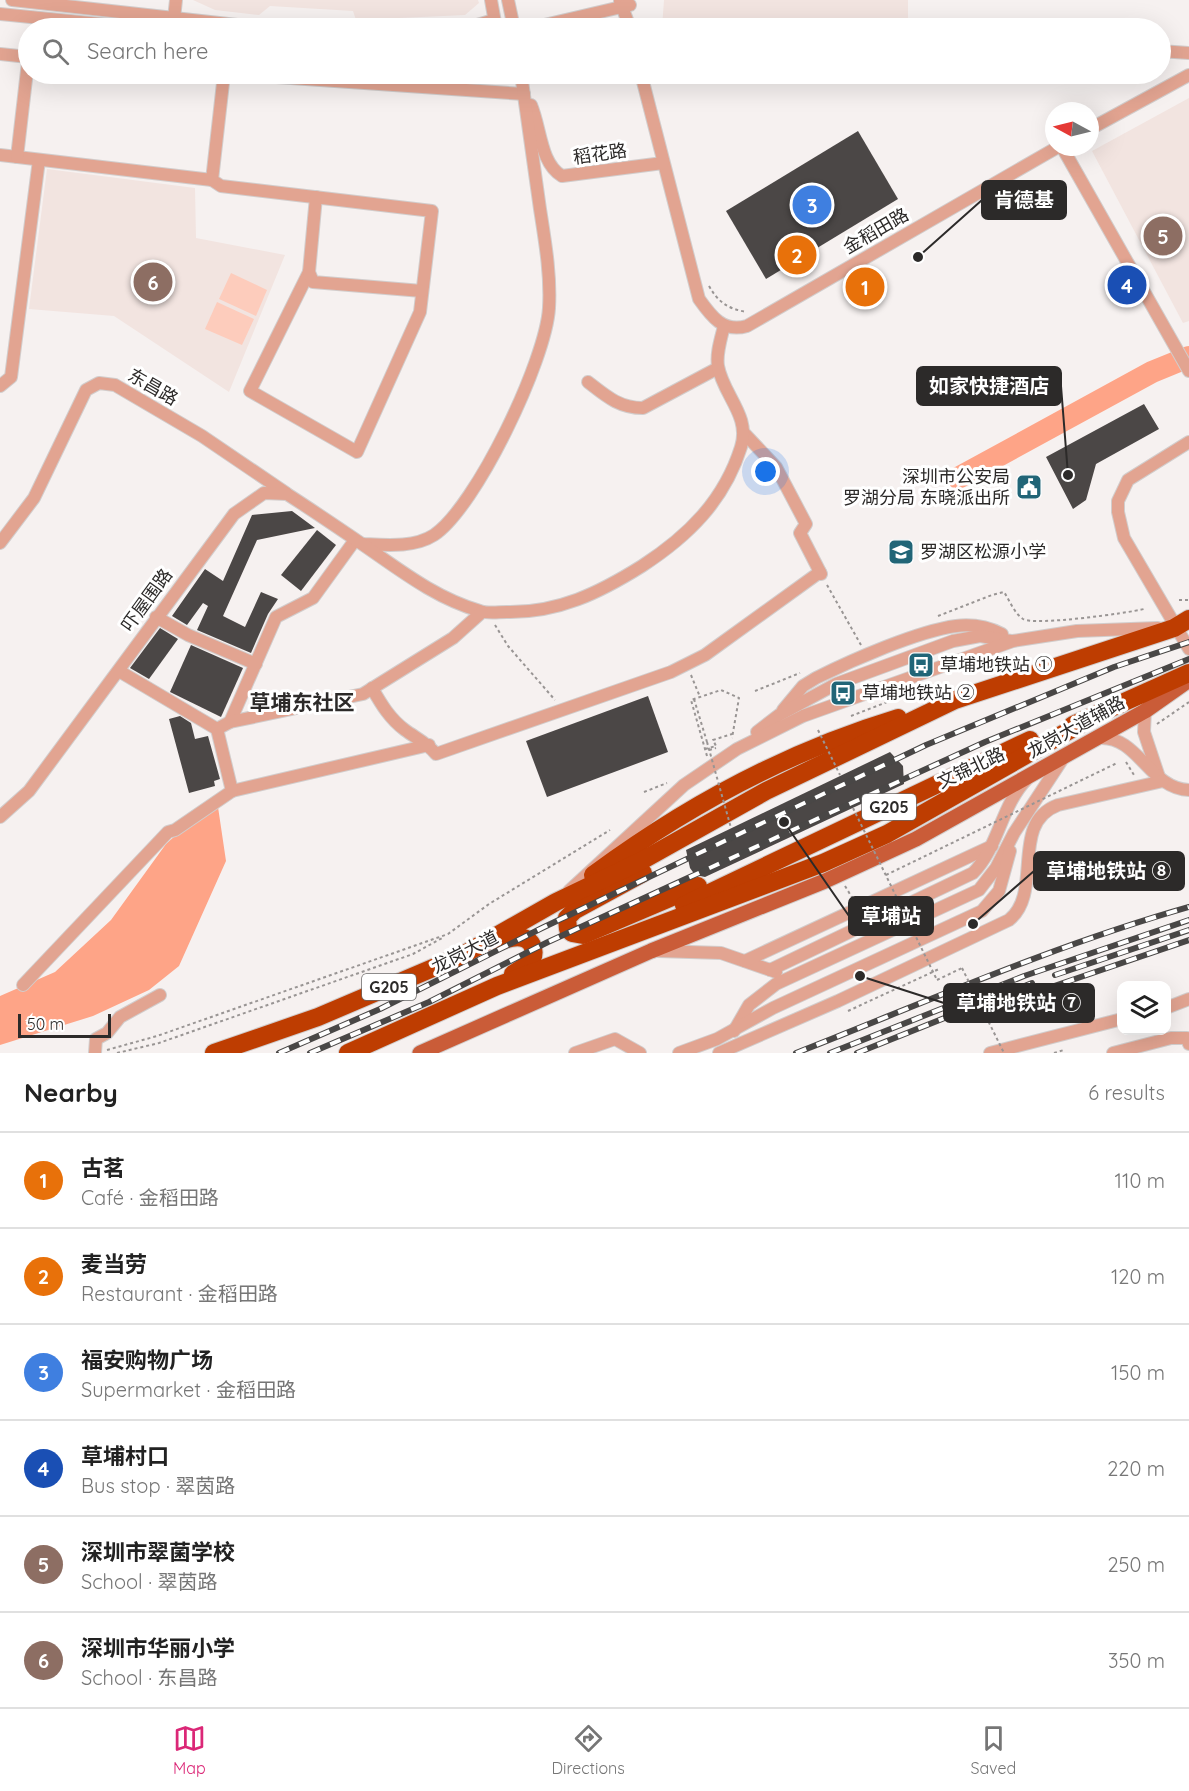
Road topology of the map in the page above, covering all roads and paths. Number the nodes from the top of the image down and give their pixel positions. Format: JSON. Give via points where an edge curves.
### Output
{"nodes":[{"id":1,"x":12,"y":0,"type":"edge"},
{"id":2,"x":176,"y":0,"type":"edge"},
{"id":3,"x":491,"y":0,"type":"edge"},
{"id":4,"x":508,"y":0,"type":"edge"},
{"id":5,"x":625,"y":3,"type":"edge"},
{"id":6,"x":0,"y":14,"type":"edge"},
{"id":7,"x":40,"y":18,"type":"edge"},
{"id":8,"x":139,"y":18,"type":"edge"},
{"id":9,"x":174,"y":18,"type":"edge"},
{"id":10,"x":494,"y":18,"type":"edge"},
{"id":11,"x":511,"y":18,"type":"edge"},
{"id":12,"x":570,"y":18,"type":"edge"},
{"id":13,"x":628,"y":18,"type":"edge"},
{"id":14,"x":1171,"y":52,"type":"edge"},
{"id":15,"x":1189,"y":53,"type":"edge"},
{"id":16,"x":0,"y":54,"type":"edge"},
{"id":17,"x":18,"y":56,"type":"edge"},
{"id":18,"x":1189,"y":75,"type":"edge"},
{"id":19,"x":25,"y":84,"type":"edge"},
{"id":20,"x":223,"y":84,"type":"edge"},
{"id":21,"x":382,"y":84,"type":"edge"},
{"id":22,"x":522,"y":84,"type":"edge"},
{"id":23,"x":643,"y":84,"type":"edge"},
{"id":24,"x":524,"y":94,"type":"junction"},
{"id":25,"x":1099,"y":124,"type":"edge"},
{"id":26,"x":0,"y":155,"type":"edge"},
{"id":27,"x":1045,"y":156,"type":"edge"},
{"id":28,"x":1065,"y":156,"type":"edge"},
{"id":29,"x":17,"y":158,"type":"junction"},
{"id":30,"x":39,"y":160,"type":"junction"},
{"id":31,"x":663,"y":163,"type":"junction"},
{"id":32,"x":212,"y":180,"type":"junction"},
{"id":33,"x":316,"y":198,"type":"junction"},
{"id":34,"x":309,"y":272,"type":"junction"},
{"id":35,"x":706,"y":279,"type":"dead end"},
{"id":36,"x":422,"y":291,"type":"junction"},
{"id":37,"x":748,"y":312,"type":"dead end"},
{"id":38,"x":724,"y":326,"type":"junction"},
{"id":39,"x":718,"y":368,"type":"junction"},
{"id":40,"x":1189,"y":371,"type":"edge"},
{"id":41,"x":588,"y":381,"type":"dead end"},
{"id":42,"x":0,"y":386,"type":"edge"},
{"id":43,"x":744,"y":433,"type":"junction"},
{"id":44,"x":1189,"y":442,"type":"edge"},
{"id":45,"x":286,"y":494,"type":"junction"},
{"id":46,"x":358,"y":542,"type":"junction"},
{"id":47,"x":0,"y":543,"type":"edge"},
{"id":48,"x":828,"y":586,"type":"dead end"},
{"id":49,"x":1179,"y":600,"type":"dead end"},
{"id":50,"x":1189,"y":600,"type":"edge"},
{"id":51,"x":1144,"y":609,"type":"dead end"},
{"id":52,"x":484,"y":612,"type":"junction"},
{"id":53,"x":156,"y":617,"type":"junction"},
{"id":54,"x":933,"y":618,"type":"dead end"},
{"id":55,"x":1182,"y":623,"type":"edge"},
{"id":56,"x":1012,"y":641,"type":"junction"},
{"id":57,"x":861,"y":645,"type":"dead end"},
{"id":58,"x":1189,"y":649,"type":"edge"},
{"id":59,"x":256,"y":664,"type":"junction"},
{"id":60,"x":119,"y":671,"type":"junction"},
{"id":61,"x":1189,"y":673,"type":"edge"},
{"id":62,"x":1189,"y":680,"type":"edge"},
{"id":63,"x":372,"y":688,"type":"junction"},
{"id":64,"x":900,"y":696,"type":"dead end"},
{"id":65,"x":694,"y":699,"type":"junction"},
{"id":66,"x":955,"y":700,"type":"junction"},
{"id":67,"x":1189,"y":702,"type":"edge"},
{"id":68,"x":562,"y":709,"type":"junction"},
{"id":69,"x":1145,"y":711,"type":"junction"},
{"id":70,"x":849,"y":717,"type":"dead end"},
{"id":71,"x":230,"y":722,"type":"junction"},
{"id":72,"x":1084,"y":722,"type":"junction"},
{"id":73,"x":217,"y":729,"type":"junction"},
{"id":74,"x":818,"y":730,"type":"dead end"},
{"id":75,"x":1152,"y":731,"type":"dead end"},
{"id":76,"x":734,"y":734,"type":"junction"},
{"id":77,"x":1100,"y":738,"type":"junction"},
{"id":78,"x":429,"y":745,"type":"junction"},
{"id":79,"x":734,"y":746,"type":"junction"},
{"id":80,"x":716,"y":747,"type":"junction"},
{"id":81,"x":709,"y":750,"type":"junction"},
{"id":82,"x":1068,"y":753,"type":"junction"},
{"id":83,"x":718,"y":754,"type":"dead end"},
{"id":84,"x":1124,"y":759,"type":"dead end"},
{"id":85,"x":708,"y":761,"type":"dead end"},
{"id":86,"x":1032,"y":773,"type":"junction"},
{"id":87,"x":802,"y":774,"type":"junction"},
{"id":88,"x":840,"y":775,"type":"dead end"},
{"id":89,"x":1161,"y":779,"type":"junction"},
{"id":90,"x":673,"y":780,"type":"dead end"},
{"id":91,"x":232,"y":790,"type":"junction"},
{"id":92,"x":1189,"y":790,"type":"edge"},
{"id":93,"x":645,"y":792,"type":"dead end"},
{"id":94,"x":853,"y":808,"type":"dead end"},
{"id":95,"x":0,"y":817,"type":"edge"},
{"id":96,"x":731,"y":828,"type":"dead end"},
{"id":97,"x":842,"y":829,"type":"junction"},
{"id":98,"x":610,"y":830,"type":"dead end"},
{"id":99,"x":1014,"y":833,"type":"junction"},
{"id":100,"x":992,"y":846,"type":"junction"},
{"id":101,"x":886,"y":875,"type":"junction"},
{"id":102,"x":556,"y":903,"type":"junction"},
{"id":103,"x":448,"y":934,"type":"junction"},
{"id":104,"x":593,"y":949,"type":"junction"},
{"id":105,"x":651,"y":951,"type":"junction"},
{"id":106,"x":461,"y":956,"type":"junction"},
{"id":107,"x":745,"y":961,"type":"junction"},
{"id":108,"x":939,"y":969,"type":"dead end"},
{"id":109,"x":770,"y":970,"type":"junction"},
{"id":110,"x":933,"y":972,"type":"junction"},
{"id":111,"x":791,"y":978,"type":"junction"},
{"id":112,"x":23,"y":985,"type":"dead end"},
{"id":113,"x":496,"y":986,"type":"junction"},
{"id":114,"x":887,"y":994,"type":"dead end"},
{"id":115,"x":160,"y":995,"type":"dead end"},
{"id":116,"x":1189,"y":999,"type":"edge"},
{"id":117,"x":1171,"y":1006,"type":"edge"},
{"id":118,"x":1117,"y":1020,"type":"edge"},
{"id":119,"x":734,"y":1031,"type":"junction"},
{"id":120,"x":1189,"y":1044,"type":"edge"},
{"id":121,"x":1063,"y":1046,"type":"dead end"},
{"id":122,"x":100,"y":1052,"type":"edge"},
{"id":123,"x":1059,"y":1052,"type":"edge"},
{"id":124,"x":1065,"y":1052,"type":"edge"},
{"id":125,"x":117,"y":1053,"type":"edge"},
{"id":126,"x":214,"y":1053,"type":"edge"},
{"id":127,"x":348,"y":1053,"type":"edge"},
{"id":128,"x":420,"y":1053,"type":"edge"},
{"id":129,"x":575,"y":1053,"type":"edge"},
{"id":130,"x":640,"y":1053,"type":"edge"},
{"id":131,"x":679,"y":1053,"type":"edge"},
{"id":132,"x":719,"y":1053,"type":"edge"},
{"id":133,"x":990,"y":1053,"type":"edge"},
{"id":134,"x":1004,"y":1053,"type":"edge"},
{"id":135,"x":1054,"y":1053,"type":"edge"},
{"id":136,"x":1113,"y":1053,"type":"edge"}],
"edges":[{"from":1,"to":8,"type":"street"},
{"from":2,"to":9,"type":"street"},
{"from":3,"to":10,"type":"street"},
{"from":4,"to":11,"type":"street"},
{"from":5,"to":12,"type":"street"},
{"from":5,"to":13,"type":"street"},
{"from":6,"to":7,"type":"street"},
{"from":14,"to":15,"type":"street"},
{"from":16,"to":17,"type":"street"},
{"from":18,"to":25,"type":"street"},
{"from":19,"to":29,"type":"street"},
{"from":20,"to":32,"type":"street"},
{"from":21,"to":24,"type":"street"},
{"from":22,"to":24,"type":"street"},
{"from":23,"to":31,"type":"street"},
{"from":24,"to":31,"type":"street","name":"稻花路","via":[[553,171],[562,176]]},
{"from":24,"to":46,"type":"street","via":[[548,261],[549,308],[533,372],[475,486],[452,521],[420,542]]},
{"from":26,"to":29,"type":"street"},
{"from":27,"to":38,"type":"street","name":"金稻田路","via":[[747,326]]},
{"from":28,"to":40,"type":"street"},
{"from":29,"to":30,"type":"street"},
{"from":30,"to":32,"type":"street"},
{"from":30,"to":42,"type":"street","via":[[11,377]]},
{"from":31,"to":38,"type":"street","via":[[699,298]]},
{"from":32,"to":33,"type":"street","via":[[221,186]]},
{"from":33,"to":34,"type":"street"},
{"from":33,"to":36,"type":"street","via":[[432,212]]},
{"from":34,"to":36,"type":"street","via":[[313,282]]},
{"from":34,"to":36,"type":"street","via":[[250,392],[357,452],[420,312]]},
{"from":35,"to":37,"type":"path","via":[[718,300],[729,308]]},
{"from":38,"to":39,"type":"street"},
{"from":39,"to":41,"type":"street","via":[[643,408],[614,403]]},
{"from":39,"to":43,"type":"street"},
{"from":43,"to":52,"type":"street","via":[[728,481],[710,509],[661,553],[586,597],[556,608]]},
{"from":43,"to":68,"type":"street","via":[[776,467],[806,524],[800,533],[821,573],[705,655],[671,672]]},
{"from":44,"to":55,"type":"street","via":[[1137,472],[1118,501],[1124,538]]},
{"from":45,"to":46,"type":"street"},
{"from":45,"to":47,"type":"street","name":"东昌路","via":[[193,431],[115,385],[99,383],[86,390],[34,498]]},
{"from":45,"to":53,"type":"street","name":"吓屋围路","via":[[264,493],[234,514]]},
{"from":46,"to":52,"type":"street","via":[[420,585]]},
{"from":46,"to":59,"type":"street","via":[[313,598],[276,616]]},
{"from":48,"to":57,"type":"path"},
{"from":49,"to":50,"type":"path"},
{"from":51,"to":54,"type":"path","via":[[1028,621],[1016,613],[1004,592]]},
{"from":52,"to":63,"type":"street","via":[[453,638]]},
{"from":52,"to":68,"type":"path"},
{"from":53,"to":59,"type":"street"},
{"from":53,"to":60,"type":"street","name":"吓屋围路"},
{"from":55,"to":56,"type":"street","via":[[1077,631]]},
{"from":55,"to":58,"type":"street"},
{"from":55,"to":66,"type":"highway","number":"G205"},
{"from":56,"to":79,"type":"street","via":[[818,710]]},
{"from":56,"to":79,"type":"street","via":[[980,636],[953,641],[836,684],[779,715]]},
{"from":59,"to":71,"type":"street"},
{"from":60,"to":73,"type":"street"},
{"from":60,"to":95,"type":"street","name":"吓屋围路","via":[[29,791]]},
{"from":61,"to":72,"type":"highway","name":"文锦北路","number":"G205"},
{"from":62,"to":69,"type":"main road","name":"龙岗大道辅路"},
{"from":63,"to":71,"type":"street","via":[[363,694]]},
{"from":63,"to":78,"type":"street","via":[[386,712]]},
{"from":64,"to":70,"type":"path"},
{"from":65,"to":76,"type":"path","via":[[721,690],[739,698]]},
{"from":65,"to":80,"type":"path","via":[[691,700],[705,749]]},
{"from":65,"to":81,"type":"path"},
{"from":66,"to":87,"type":"highway","number":"G205"},
{"from":66,"to":102,"type":"highway","via":[[863,728],[741,781],[614,859]]},
{"from":67,"to":75,"type":"path","via":[[1160,720]]},
{"from":68,"to":78,"type":"street","via":[[436,754]]},
{"from":69,"to":77,"type":"main road","name":"龙岗大道辅路"},
{"from":69,"to":89,"type":"street","via":[[1144,732]]},
{"from":71,"to":73,"type":"street"},
{"from":72,"to":97,"type":"highway","name":"文锦北路","number":"G205","via":[[1030,741]]},
{"from":72,"to":104,"type":"highway","via":[[887,834],[731,899]]},
{"from":73,"to":91,"type":"street"},
{"from":74,"to":88,"type":"path","bridge":true},
{"from":76,"to":79,"type":"path"},
{"from":76,"to":80,"type":"path","via":[[713,740]]},
{"from":77,"to":82,"type":"main road","name":"龙岗大道辅路"},
{"from":77,"to":89,"type":"street","via":[[1117,739]]},
{"from":78,"to":91,"type":"street"},
{"from":79,"to":102,"type":"street","via":[[684,785]]},
{"from":80,"to":81,"type":"path","bridge":true},
{"from":81,"to":96,"type":"path","bridge":true},
{"from":82,"to":86,"type":"main road","name":"龙岗大道辅路"},
{"from":82,"to":99,"type":"street"},
{"from":83,"to":85,"type":"path"},
{"from":84,"to":101,"type":"path","bridge":true},
{"from":86,"to":100,"type":"street","via":[[1014,796]]},
{"from":86,"to":105,"type":"main road","name":"龙岗大道辅路","via":[[916,839],[825,881]]},
{"from":87,"to":97,"type":"highway","via":[[702,840],[576,910],[567,918],[568,929],[577,935],[595,931]]},
{"from":87,"to":102,"type":"highway","name":"龙岗大道","number":"G205"},
{"from":89,"to":92,"type":"street","via":[[1175,788]]},
{"from":89,"to":132,"type":"street","via":[[1058,805],[1044,813],[1033,830],[1019,909],[1009,920]]},
{"from":90,"to":93,"type":"path"},
{"from":91,"to":112,"type":"street","via":[[168,832]]},
{"from":94,"to":101,"type":"path","bridge":true},
{"from":97,"to":104,"type":"highway","name":"文锦北路","number":"G205"},
{"from":98,"to":103,"type":"path","via":[[489,904]]},
{"from":99,"to":111,"type":"street","via":[[996,868],[974,893]]},
{"from":99,"to":119,"type":"street","via":[[1004,880],[986,908],[773,1008]]},
{"from":100,"to":107,"type":"street"},
{"from":100,"to":109,"type":"street","via":[[980,866],[967,876]]},
{"from":101,"to":110,"type":"path","bridge":true},
{"from":102,"to":106,"type":"highway","name":"龙岗大道","number":"G205"},
{"from":103,"to":122,"type":"path","via":[[157,1036]]},
{"from":103,"to":125,"type":"path","via":[[413,954],[159,1043]]},
{"from":104,"to":113,"type":"highway","number":"G205"},
{"from":105,"to":107,"type":"street","via":[[702,951]]},
{"from":105,"to":128,"type":"main road"},
{"from":106,"to":113,"type":"highway","via":[[512,937],[531,943],[532,959]]},
{"from":106,"to":126,"type":"highway","name":"龙岗大道","number":"G205","via":[[318,1017]]},
{"from":107,"to":109,"type":"street"},
{"from":108,"to":110,"type":"path","bridge":true},
{"from":109,"to":111,"type":"street"},
{"from":110,"to":114,"type":"path"},
{"from":110,"to":134,"type":"path","bridge":true,"via":[[937,980],[962,968]]},
{"from":111,"to":119,"type":"street","via":[[760,994]]},
{"from":113,"to":127,"type":"highway","number":"G205"},
{"from":115,"to":122,"type":"street","via":[[120,1017],[107,1033],[96,1039]]},
{"from":116,"to":117,"type":"street"},
{"from":118,"to":133,"type":"street"},
{"from":119,"to":131,"type":"street"},
{"from":120,"to":136,"type":"street","via":[[1186,1038],[1171,1038]]},
{"from":121,"to":124,"type":"path"},
{"from":123,"to":124,"type":"path"},
{"from":123,"to":135,"type":"path"},
{"from":129,"to":130,"type":"street","via":[[615,1039]]}]}
